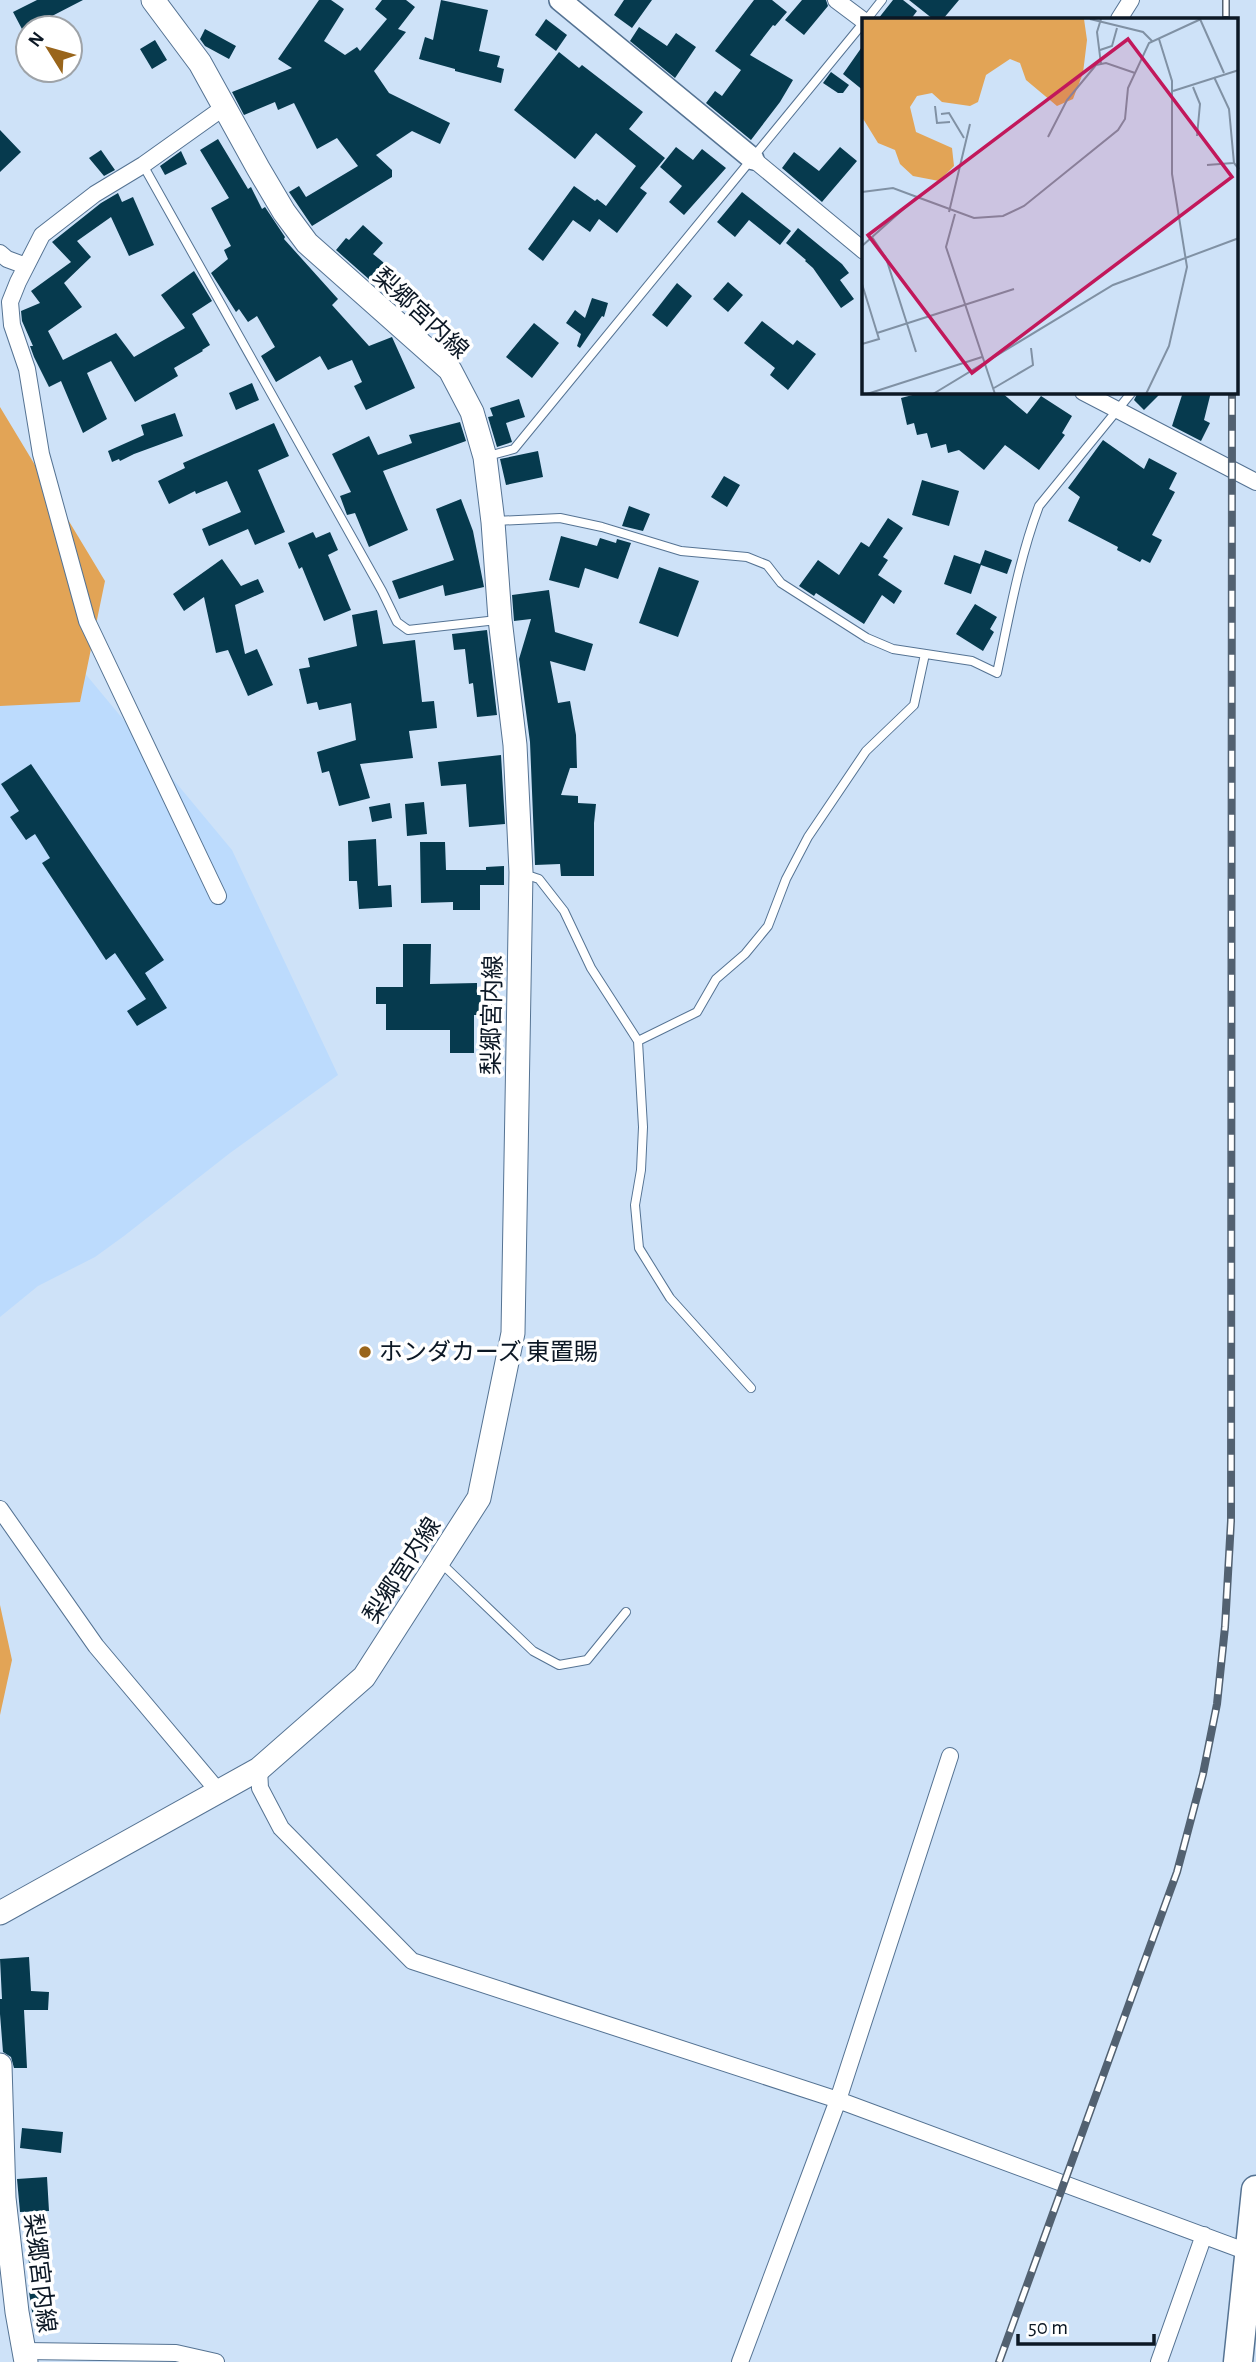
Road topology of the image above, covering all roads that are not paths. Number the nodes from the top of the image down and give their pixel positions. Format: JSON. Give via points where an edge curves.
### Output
{"nodes":[{"id":1,"x":153,"y":0,"type":"edge"},
{"id":2,"x":560,"y":0,"type":"edge"},
{"id":3,"x":836,"y":0,"type":"edge"},
{"id":4,"x":882,"y":0,"type":"edge"},
{"id":5,"x":1131,"y":0,"type":"edge"},
{"id":6,"x":867,"y":18,"type":"edge"},
{"id":7,"x":1120,"y":18,"type":"edge"},
{"id":8,"x":862,"y":19,"type":"edge"},
{"id":9,"x":862,"y":25,"type":"edge"},
{"id":10,"x":223,"y":108,"type":"junction"},
{"id":11,"x":753,"y":159,"type":"junction"},
{"id":12,"x":143,"y":164,"type":"junction"},
{"id":13,"x":862,"y":249,"type":"edge"},
{"id":14,"x":0,"y":253,"type":"edge"},
{"id":15,"x":26,"y":266,"type":"junction"},
{"id":16,"x":1087,"y":394,"type":"edge"},
{"id":17,"x":1130,"y":394,"type":"edge"},
{"id":18,"x":1116,"y":410,"type":"junction"},
{"id":19,"x":485,"y":457,"type":"junction"},
{"id":20,"x":1256,"y":482,"type":"edge"},
{"id":21,"x":493,"y":522,"type":"junction"},
{"id":22,"x":500,"y":619,"type":"junction"},
{"id":23,"x":925,"y":653,"type":"junction"},
{"id":24,"x":521,"y":873,"type":"junction"},
{"id":25,"x":218,"y":896,"type":"dead end"},
{"id":26,"x":638,"y":1041,"type":"junction"},
{"id":27,"x":751,"y":1388,"type":"dead end"},
{"id":28,"x":0,"y":1509,"type":"edge"},
{"id":29,"x":439,"y":1561,"type":"junction"},
{"id":30,"x":626,"y":1612,"type":"dead end"},
{"id":31,"x":950,"y":1756,"type":"dead end"},
{"id":32,"x":260,"y":1769,"type":"junction"},
{"id":33,"x":219,"y":1792,"type":"junction"},
{"id":34,"x":0,"y":1913,"type":"edge"},
{"id":35,"x":0,"y":2064,"type":"edge"},
{"id":36,"x":838,"y":2100,"type":"junction"},
{"id":37,"x":1256,"y":2190,"type":"edge"},
{"id":38,"x":1203,"y":2235,"type":"junction"},
{"id":39,"x":1253,"y":2254,"type":"edge"},
{"id":40,"x":25,"y":2357,"type":"edge"},
{"id":41,"x":216,"y":2362,"type":"edge"},
{"id":42,"x":740,"y":2362,"type":"edge"},
{"id":43,"x":1159,"y":2362,"type":"edge"},
{"id":44,"x":1238,"y":2362,"type":"edge"}],
"edges":[{"from":1,"to":10,"type":"main road","name":"梨郷宮内線","via":[[200,63]]},
{"from":2,"to":11,"type":"street"},
{"from":3,"to":8,"type":"street"},
{"from":4,"to":6,"type":"lane"},
{"from":5,"to":7,"type":"street"},
{"from":9,"to":11,"type":"lane"},
{"from":10,"to":12,"type":"street"},
{"from":10,"to":19,"type":"main road","name":"梨郷宮内線","via":[[307,243],[450,370],[472,412]]},
{"from":11,"to":13,"type":"street"},
{"from":11,"to":19,"type":"lane","via":[[514,449]]},
{"from":12,"to":15,"type":"street","via":[[94,194],[42,235]]},
{"from":12,"to":22,"type":"lane","via":[[397,622],[408,630]]},
{"from":14,"to":15,"type":"street"},
{"from":15,"to":25,"type":"street","via":[[10,302],[12,325],[27,369],[41,454],[87,621]]},
{"from":16,"to":18,"type":"street"},
{"from":17,"to":18,"type":"lane"},
{"from":18,"to":20,"type":"street"},
{"from":18,"to":23,"type":"lane","via":[[1039,506],[997,673],[972,662]]},
{"from":19,"to":21,"type":"main road","name":"梨郷宮内線"},
{"from":21,"to":22,"type":"main road","name":"梨郷宮内線"},
{"from":21,"to":23,"type":"lane","via":[[559,518],[681,551],[747,556],[768,565],[781,583],[867,638],[893,649]]},
{"from":22,"to":24,"type":"main road","name":"梨郷宮内線","via":[[515,745]]},
{"from":23,"to":26,"type":"lane","via":[[914,705],[866,751],[808,837],[768,926],[716,979],[697,1012]]},
{"from":24,"to":26,"type":"lane","via":[[539,879],[564,911],[591,968]]},
{"from":24,"to":29,"type":"main road","name":"梨郷宮内線","via":[[513,1333],[479,1499]]},
{"from":26,"to":27,"type":"lane","via":[[643,1127],[635,1205],[639,1248],[670,1298]]},
{"from":28,"to":33,"type":"street","via":[[96,1646]]},
{"from":29,"to":30,"type":"lane","via":[[533,1651],[559,1665],[587,1660]]},
{"from":29,"to":32,"type":"main road","name":"梨郷宮内線","via":[[364,1677]]},
{"from":31,"to":36,"type":"street"},
{"from":32,"to":33,"type":"main road","name":"梨郷宮内線"},
{"from":32,"to":36,"type":"street","via":[[260,1788],[281,1828],[412,1961]]},
{"from":33,"to":34,"type":"main road","name":"梨郷宮内線"},
{"from":35,"to":40,"type":"main road","name":"梨郷宮内線","via":[[4,2198]]},
{"from":36,"to":38,"type":"street"},
{"from":36,"to":42,"type":"street"},
{"from":37,"to":39,"type":"highway"},
{"from":38,"to":39,"type":"street"},
{"from":38,"to":43,"type":"street"},
{"from":39,"to":44,"type":"highway"},
{"from":40,"to":41,"type":"street","via":[[176,2353]]}]}
